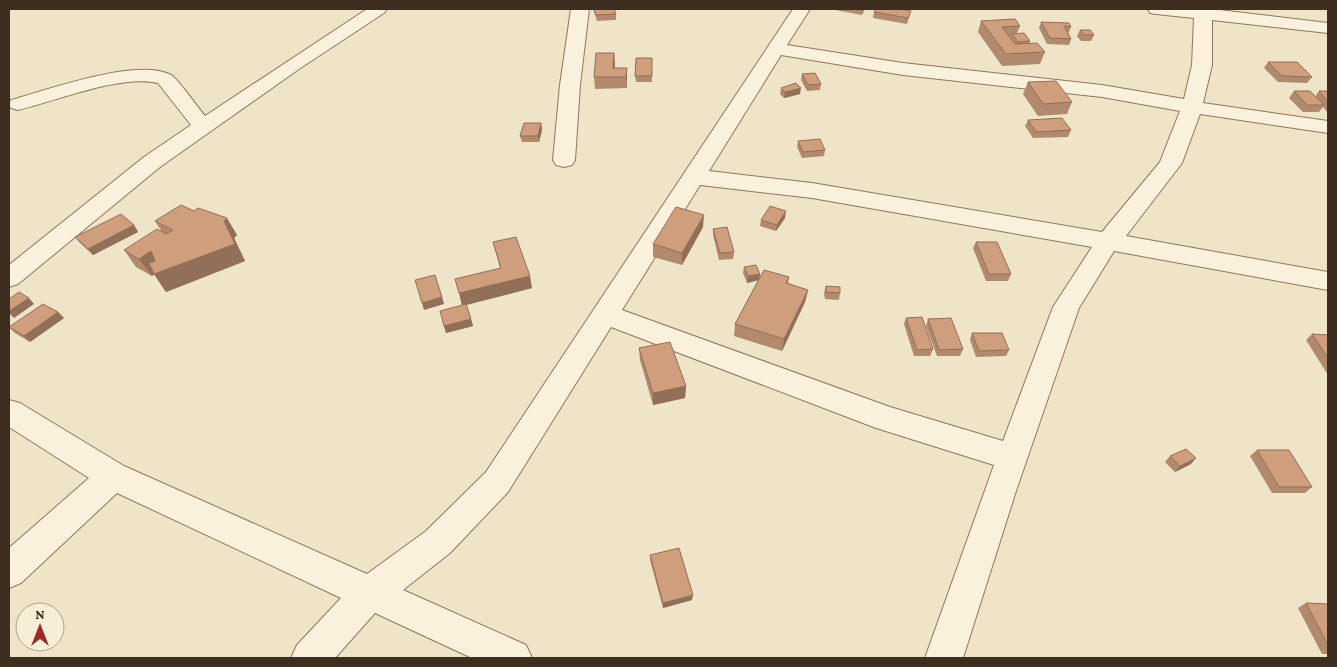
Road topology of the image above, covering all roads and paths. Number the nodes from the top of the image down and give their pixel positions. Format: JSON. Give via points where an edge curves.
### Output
{"nodes":[{"id":1,"x":378,"y":9,"type":"edge"},
{"id":2,"x":580,"y":9,"type":"edge"},
{"id":3,"x":801,"y":9,"type":"edge"},
{"id":4,"x":1156,"y":9,"type":"edge"},
{"id":5,"x":1203,"y":12,"type":"edge"},
{"id":6,"x":1328,"y":28,"type":"edge"},
{"id":7,"x":777,"y":49,"type":"junction"},
{"id":8,"x":18,"y":104,"type":"dead end"},
{"id":9,"x":1192,"y":107,"type":"junction"},
{"id":10,"x":202,"y":127,"type":"junction"},
{"id":11,"x":1328,"y":127,"type":"edge"},
{"id":12,"x":564,"y":160,"type":"dead end"},
{"id":13,"x":692,"y":177,"type":"junction"},
{"id":14,"x":1108,"y":241,"type":"junction"},
{"id":15,"x":9,"y":278,"type":"edge"},
{"id":16,"x":1328,"y":281,"type":"edge"},
{"id":17,"x":604,"y":314,"type":"junction"},
{"id":18,"x":9,"y":412,"type":"edge"},
{"id":19,"x":1012,"y":457,"type":"junction"},
{"id":20,"x":113,"y":476,"type":"junction"},
{"id":21,"x":9,"y":571,"type":"edge"},
{"id":22,"x":371,"y":592,"type":"junction"},
{"id":23,"x":310,"y":658,"type":"edge"},
{"id":24,"x":513,"y":658,"type":"edge"},
{"id":25,"x":944,"y":658,"type":"edge"}],
"edges":[{"from":1,"to":10,"type":"street"},
{"from":2,"to":12,"type":"street"},
{"from":3,"to":7,"type":"street"},
{"from":4,"to":5,"type":"street"},
{"from":5,"to":6,"type":"street"},
{"from":5,"to":9,"type":"street","via":[[1202,65]]},
{"from":7,"to":9,"type":"street","via":[[903,69],[1102,91]]},
{"from":7,"to":13,"type":"street"},
{"from":8,"to":10,"type":"street","via":[[105,81],[158,76],[165,79]]},
{"from":9,"to":11,"type":"street"},
{"from":9,"to":14,"type":"street","via":[[1170,164]]},
{"from":10,"to":15,"type":"street","via":[[152,162]]},
{"from":13,"to":14,"type":"street","via":[[744,180]]},
{"from":13,"to":17,"type":"street"},
{"from":14,"to":16,"type":"street"},
{"from":14,"to":19,"type":"street","via":[[1066,307]]},
{"from":17,"to":19,"type":"street","via":[[887,419]]},
{"from":17,"to":22,"type":"street","via":[[496,482],[438,542]]},
{"from":18,"to":20,"type":"street"},
{"from":19,"to":25,"type":"street"},
{"from":20,"to":21,"type":"street"},
{"from":20,"to":22,"type":"street"},
{"from":22,"to":23,"type":"street"},
{"from":22,"to":24,"type":"street"}]}
